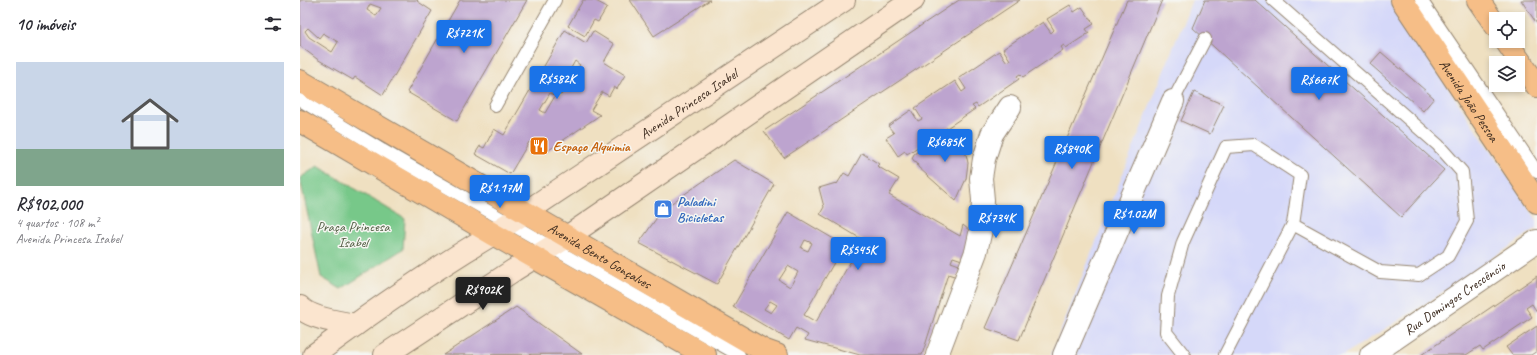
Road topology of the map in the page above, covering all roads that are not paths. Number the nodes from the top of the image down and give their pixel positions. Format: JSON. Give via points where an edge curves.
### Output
{"nodes":[{"id":1,"x":555,"y":0,"type":"edge"},
{"id":2,"x":844,"y":0,"type":"edge"},
{"id":3,"x":913,"y":0,"type":"edge"},
{"id":4,"x":1273,"y":0,"type":"edge"},
{"id":5,"x":1402,"y":0,"type":"edge"},
{"id":6,"x":1421,"y":0,"type":"edge"},
{"id":7,"x":1478,"y":0,"type":"edge"},
{"id":8,"x":1489,"y":16,"type":"edge"},
{"id":9,"x":1205,"y":39,"type":"dead end"},
{"id":10,"x":1511,"y":48,"type":"edge"},
{"id":11,"x":300,"y":81,"type":"edge"},
{"id":12,"x":1537,"y":86,"type":"edge"},
{"id":13,"x":300,"y":100,"type":"edge"},
{"id":14,"x":1173,"y":101,"type":"joint"},
{"id":15,"x":496,"y":106,"type":"dead end"},
{"id":16,"x":1010,"y":107,"type":"dead end"},
{"id":17,"x":300,"y":121,"type":"edge"},
{"id":18,"x":1537,"y":172,"type":"edge"},
{"id":19,"x":1537,"y":202,"type":"edge"},
{"id":20,"x":510,"y":223,"type":"junction"},
{"id":21,"x":1293,"y":224,"type":"junction"},
{"id":22,"x":1537,"y":241,"type":"edge"},
{"id":23,"x":551,"y":248,"type":"junction"},
{"id":24,"x":300,"y":306,"type":"edge"},
{"id":25,"x":355,"y":324,"type":"junction"},
{"id":26,"x":414,"y":335,"type":"junction"},
{"id":27,"x":314,"y":355,"type":"edge"},
{"id":28,"x":385,"y":355,"type":"edge"},
{"id":29,"x":398,"y":355,"type":"edge"},
{"id":30,"x":706,"y":355,"type":"edge"},
{"id":31,"x":739,"y":355,"type":"edge"},
{"id":32,"x":778,"y":355,"type":"edge"},
{"id":33,"x":937,"y":355,"type":"edge"},
{"id":34,"x":1064,"y":355,"type":"edge"},
{"id":35,"x":1184,"y":355,"type":"edge"},
{"id":36,"x":1225,"y":355,"type":"edge"},
{"id":37,"x":1371,"y":355,"type":"edge"}],
"edges":[{"from":1,"to":15,"type":"lane"},
{"from":2,"to":20,"type":"main road","name":"Avenida Princesa Isabel"},
{"from":3,"to":23,"type":"main road"},
{"from":4,"to":21,"type":"lane","via":[[1438,145],[1462,172],[1467,221],[1448,256],[1419,275],[1380,272]]},
{"from":5,"to":19,"type":"main road","name":"Avenida João Pessoa"},
{"from":6,"to":18,"type":"lane"},
{"from":7,"to":8,"type":"main road"},
{"from":9,"to":14,"type":"lane"},
{"from":10,"to":12,"type":"main road"},
{"from":11,"to":20,"type":"main road","name":"Avenida Bento Gonçalves"},
{"from":13,"to":20,"type":"lane"},
{"from":14,"to":34,"type":"street"},
{"from":16,"to":33,"type":"street","via":[[992,134],[984,159],[982,225],[976,252]]},
{"from":17,"to":20,"type":"main road","name":"Avenida Bento Gonçalves"},
{"from":20,"to":23,"type":"main road","name":"Avenida Bento Gonçalves"},
{"from":20,"to":23,"type":"main road","name":"Avenida Bento Gonçalves"},
{"from":20,"to":25,"type":"main road","name":"Avenida Princesa Isabel"},
{"from":21,"to":35,"type":"lane","via":[[1300,175],[1254,145],[1226,147],[1183,242],[1168,296],[1166,332]]},
{"from":21,"to":36,"type":"lane"},
{"from":22,"to":37,"type":"street","name":"Rua Domingos Crescêncio"},
{"from":23,"to":26,"type":"main road"},
{"from":23,"to":30,"type":"main road","name":"Avenida Bento Gonçalves"},
{"from":23,"to":31,"type":"lane"},
{"from":23,"to":32,"type":"main road","name":"Avenida Bento Gonçalves"},
{"from":24,"to":25,"type":"main road","via":[[303,310],[326,319]]},
{"from":25,"to":27,"type":"main road","name":"Avenida Princesa Isabel"},
{"from":26,"to":28,"type":"main road"},
{"from":26,"to":29,"type":"main road"}]}
